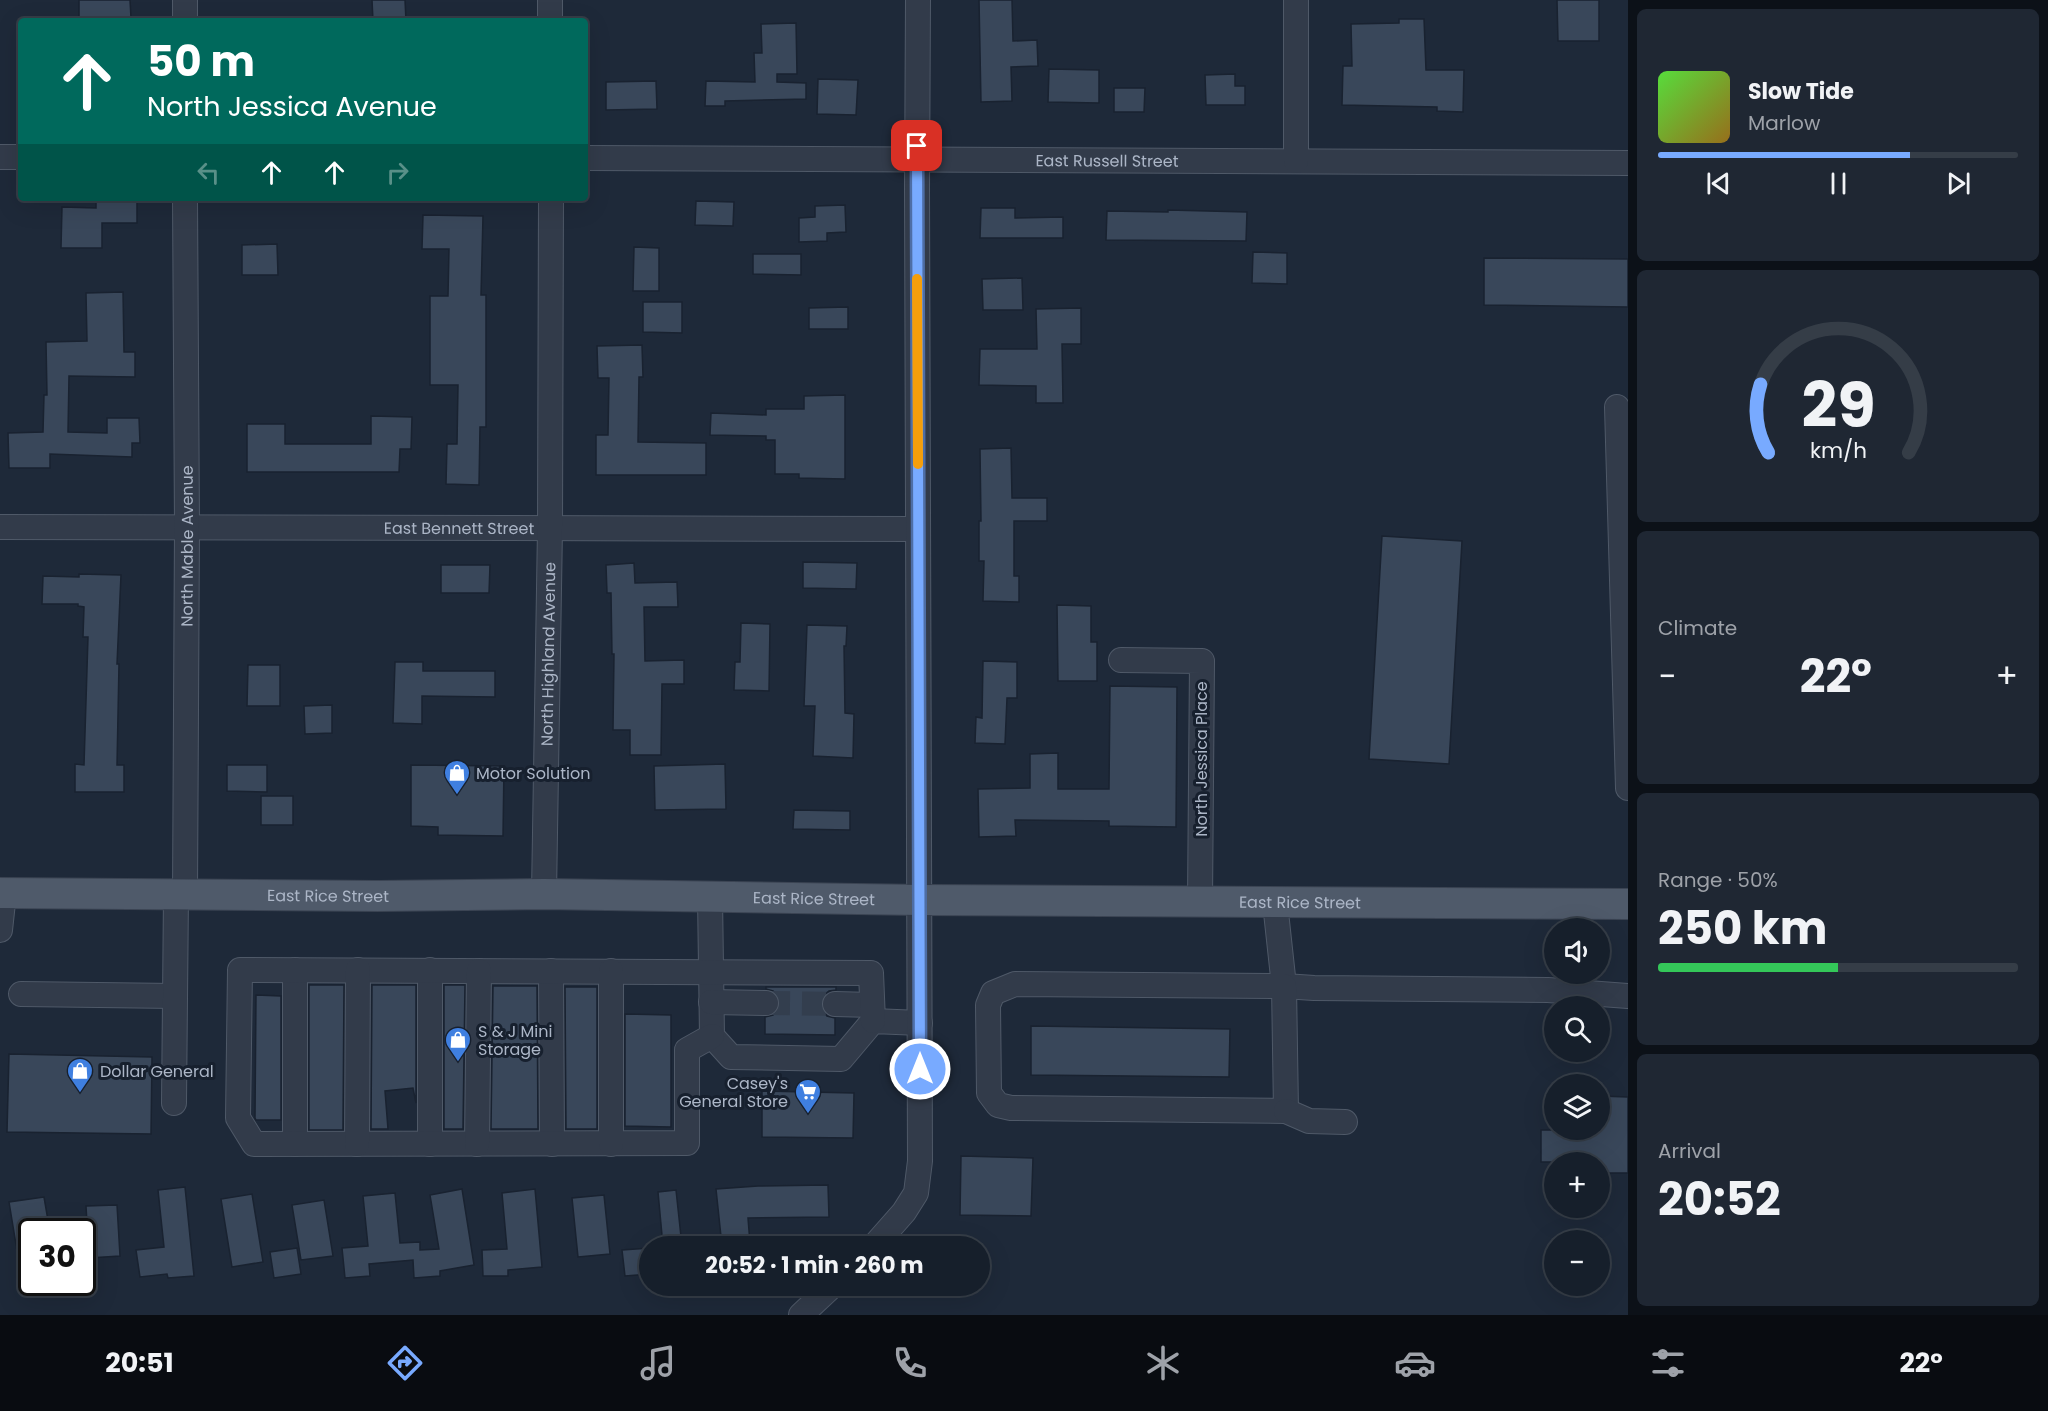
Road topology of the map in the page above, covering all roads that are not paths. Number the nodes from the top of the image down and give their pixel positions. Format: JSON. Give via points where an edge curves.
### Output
{"nodes":[{"id":1,"x":185,"y":0,"type":"edge"},
{"id":2,"x":550,"y":0,"type":"edge"},
{"id":3,"x":918,"y":0,"type":"edge"},
{"id":4,"x":1296,"y":0,"type":"edge"},
{"id":5,"x":185,"y":18,"type":"edge"},
{"id":6,"x":550,"y":18,"type":"edge"},
{"id":7,"x":0,"y":157,"type":"edge"},
{"id":8,"x":18,"y":157,"type":"edge"},
{"id":9,"x":588,"y":158,"type":"edge"},
{"id":10,"x":917,"y":160,"type":"junction"},
{"id":11,"x":1296,"y":161,"type":"junction"},
{"id":12,"x":1628,"y":163,"type":"edge"},
{"id":13,"x":185,"y":201,"type":"edge"},
{"id":14,"x":551,"y":201,"type":"edge"},
{"id":15,"x":1617,"y":407,"type":"dead end"},
{"id":16,"x":0,"y":527,"type":"edge"},
{"id":17,"x":187,"y":527,"type":"junction"},
{"id":18,"x":550,"y":528,"type":"junction"},
{"id":19,"x":918,"y":529,"type":"junction"},
{"id":20,"x":1121,"y":660,"type":"dead end"},
{"id":21,"x":1628,"y":788,"type":"edge"},
{"id":22,"x":2,"y":893,"type":"edge"},
{"id":23,"x":180,"y":894,"type":"junction"},
{"id":24,"x":544,"y":894,"type":"junction"},
{"id":25,"x":710,"y":897,"type":"junction"},
{"id":26,"x":920,"y":900,"type":"junction"},
{"id":27,"x":1200,"y":902,"type":"junction"},
{"id":28,"x":1275,"y":903,"type":"junction"},
{"id":29,"x":1628,"y":904,"type":"edge"},
{"id":30,"x":0,"y":930,"type":"edge"},
{"id":31,"x":295,"y":970,"type":"junction"},
{"id":32,"x":358,"y":970,"type":"junction"},
{"id":33,"x":430,"y":970,"type":"junction"},
{"id":34,"x":479,"y":971,"type":"junction"},
{"id":35,"x":551,"y":971,"type":"junction"},
{"id":36,"x":611,"y":971,"type":"junction"},
{"id":37,"x":711,"y":971,"type":"junction"},
{"id":38,"x":1284,"y":986,"type":"junction"},
{"id":39,"x":21,"y":994,"type":"dead end"},
{"id":40,"x":175,"y":996,"type":"junction"},
{"id":41,"x":1628,"y":996,"type":"edge"},
{"id":42,"x":711,"y":1002,"type":"junction"},
{"id":43,"x":766,"y":1003,"type":"tunnel mouth"},
{"id":44,"x":835,"y":1004,"type":"tunnel mouth"},
{"id":45,"x":872,"y":1013,"type":"junction"},
{"id":46,"x":920,"y":1023,"type":"junction"},
{"id":47,"x":712,"y":1036,"type":"junction"},
{"id":48,"x":174,"y":1103,"type":"dead end"},
{"id":49,"x":1286,"y":1111,"type":"junction"},
{"id":50,"x":1345,"y":1122,"type":"dead end"},
{"id":51,"x":295,"y":1144,"type":"junction"},
{"id":52,"x":357,"y":1144,"type":"junction"},
{"id":53,"x":430,"y":1144,"type":"junction"},
{"id":54,"x":477,"y":1144,"type":"junction"},
{"id":55,"x":552,"y":1144,"type":"junction"},
{"id":56,"x":611,"y":1144,"type":"junction"},
{"id":57,"x":883,"y":1236,"type":"edge"},
{"id":58,"x":821,"y":1296,"type":"edge"},
{"id":59,"x":801,"y":1315,"type":"edge"}],
"edges":[{"from":1,"to":5,"type":"street"},
{"from":2,"to":6,"type":"street"},
{"from":3,"to":10,"type":"street"},
{"from":4,"to":11,"type":"street"},
{"from":7,"to":8,"type":"street"},
{"from":9,"to":10,"type":"street","name":"East Russell Street"},
{"from":10,"to":11,"type":"street","name":"East Russell Street"},
{"from":10,"to":19,"type":"street"},
{"from":11,"to":12,"type":"street","name":"East Russell Street"},
{"from":13,"to":17,"type":"street","name":"North Mable Avenue"},
{"from":14,"to":18,"type":"street","name":"North Highland Avenue"},
{"from":15,"to":21,"type":"street"},
{"from":16,"to":17,"type":"street","name":"East Bennett Street"},
{"from":17,"to":18,"type":"street","name":"East Bennett Street"},
{"from":17,"to":23,"type":"street","name":"North Mable Avenue"},
{"from":18,"to":19,"type":"street","name":"East Bennett Street"},
{"from":18,"to":24,"type":"street","name":"North Highland Avenue"},
{"from":19,"to":26,"type":"street"},
{"from":20,"to":27,"type":"street","name":"North Jessica Place","via":[[1202,661]]},
{"from":22,"to":23,"type":"main road","name":"East Rice Street"},
{"from":22,"to":30,"type":"street"},
{"from":23,"to":24,"type":"main road","name":"East Rice Street"},
{"from":23,"to":40,"type":"street","name":"North Mable Avenue"},
{"from":24,"to":25,"type":"main road","name":"East Rice Street"},
{"from":25,"to":26,"type":"main road","name":"East Rice Street"},
{"from":25,"to":37,"type":"street"},
{"from":26,"to":27,"type":"main road","name":"East Rice Street"},
{"from":26,"to":46,"type":"street"},
{"from":27,"to":28,"type":"main road","name":"East Rice Street"},
{"from":28,"to":29,"type":"main road","name":"East Rice Street"},
{"from":28,"to":38,"type":"street"},
{"from":31,"to":32,"type":"street"},
{"from":31,"to":51,"type":"street"},
{"from":31,"to":51,"type":"street","via":[[240,970],[238,1118],[254,1144]]},
{"from":32,"to":33,"type":"street"},
{"from":32,"to":52,"type":"street"},
{"from":33,"to":34,"type":"street"},
{"from":33,"to":53,"type":"street"},
{"from":34,"to":35,"type":"street"},
{"from":34,"to":54,"type":"street"},
{"from":35,"to":36,"type":"street"},
{"from":35,"to":55,"type":"street"},
{"from":36,"to":37,"type":"street"},
{"from":36,"to":56,"type":"street"},
{"from":37,"to":42,"type":"street"},
{"from":37,"to":45,"type":"street","via":[[871,973]]},
{"from":38,"to":41,"type":"street","via":[[1548,990]]},
{"from":38,"to":49,"type":"street"},
{"from":38,"to":49,"type":"street","via":[[1015,984],[993,993],[988,1005],[989,1093],[998,1105],[1011,1108]]},
{"from":39,"to":40,"type":"street"},
{"from":40,"to":48,"type":"street","name":"North Mable Avenue"},
{"from":42,"to":43,"type":"street"},
{"from":42,"to":47,"type":"street"},
{"from":44,"to":45,"type":"street"},
{"from":45,"to":46,"type":"street"},
{"from":45,"to":47,"type":"street","via":[[841,1059],[731,1057]]},
{"from":46,"to":57,"type":"street","via":[[920,1178],[904,1212]]},
{"from":47,"to":56,"type":"street","via":[[687,1050],[687,1143]]},
{"from":49,"to":50,"type":"street","via":[[1309,1121]]},
{"from":51,"to":52,"type":"street"},
{"from":52,"to":53,"type":"street"},
{"from":53,"to":54,"type":"street"},
{"from":54,"to":55,"type":"street"},
{"from":55,"to":56,"type":"street"},
{"from":58,"to":59,"type":"street"}]}
